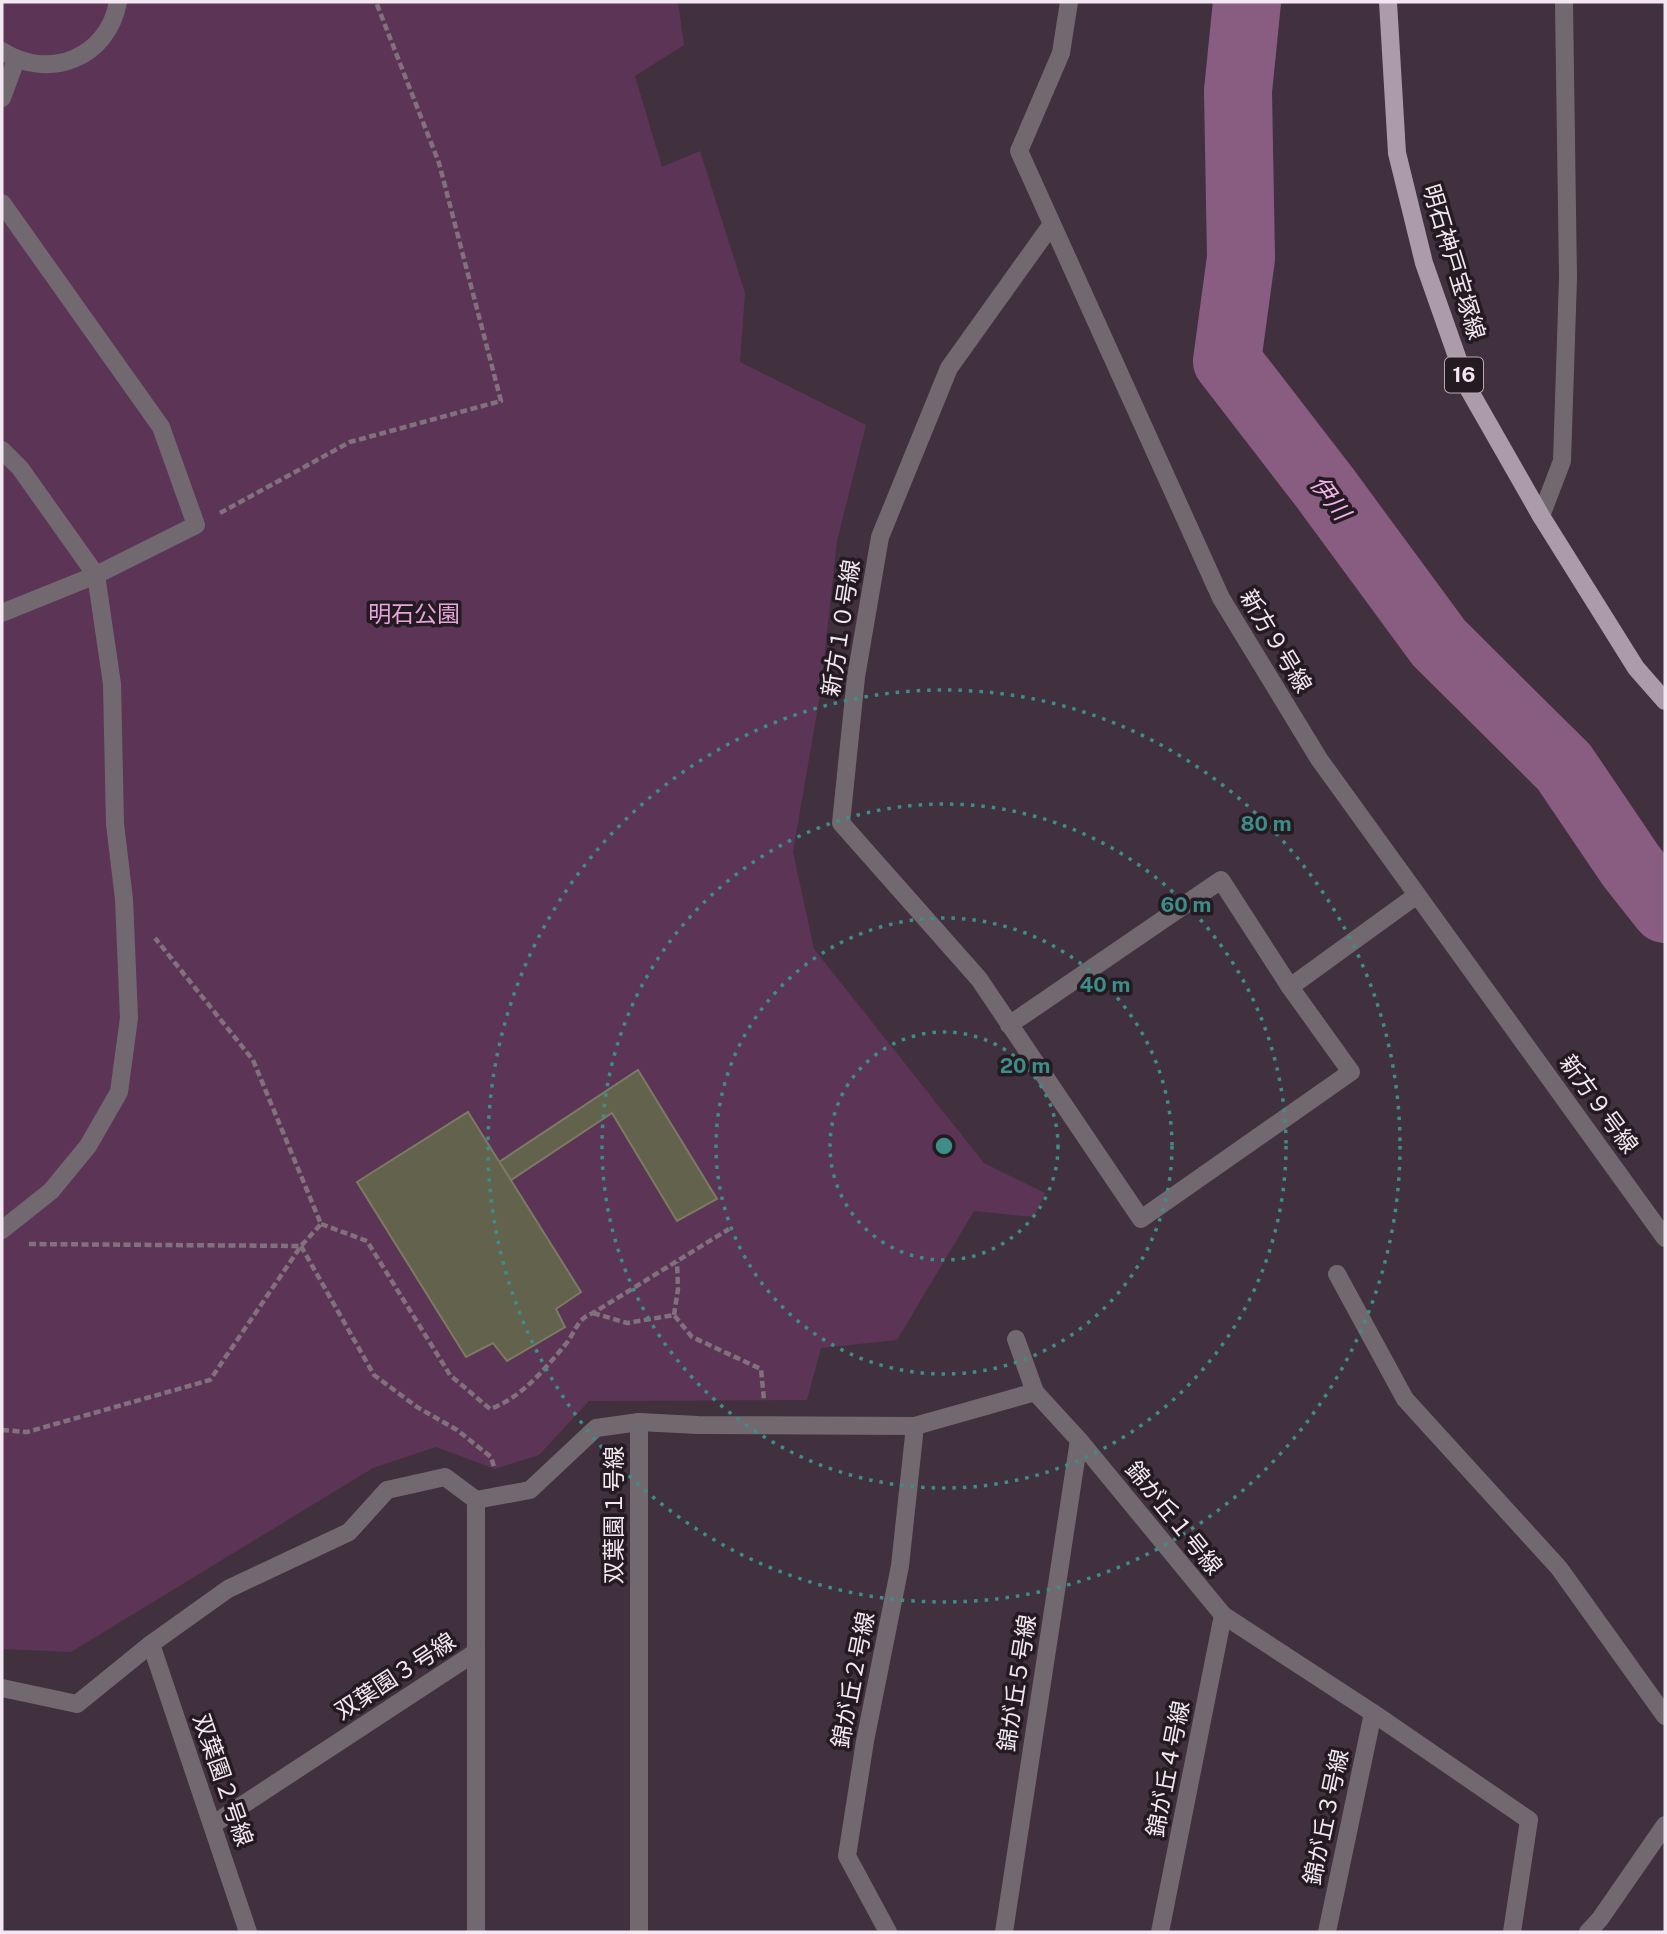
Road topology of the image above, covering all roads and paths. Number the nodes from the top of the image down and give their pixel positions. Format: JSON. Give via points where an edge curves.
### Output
{"nodes":[{"id":1,"x":118,"y":2,"type":"edge"},
{"id":2,"x":376,"y":2,"type":"edge"},
{"id":3,"x":1069,"y":2,"type":"edge"},
{"id":4,"x":1388,"y":2,"type":"edge"},
{"id":5,"x":1564,"y":2,"type":"edge"},
{"id":6,"x":9,"y":56,"type":"edge"},
{"id":7,"x":2,"y":98,"type":"edge"},
{"id":8,"x":2,"y":203,"type":"edge"},
{"id":9,"x":1052,"y":224,"type":"junction"},
{"id":10,"x":2,"y":450,"type":"edge"},
{"id":11,"x":1541,"y":516,"type":"junction"},
{"id":12,"x":196,"y":526,"type":"junction"},
{"id":13,"x":96,"y":575,"type":"junction"},
{"id":14,"x":2,"y":612,"type":"edge"},
{"id":15,"x":1665,"y":701,"type":"edge"},
{"id":16,"x":1417,"y":895,"type":"junction"},
{"id":17,"x":124,"y":899,"type":"junction"},
{"id":18,"x":1290,"y":987,"type":"junction"},
{"id":19,"x":1009,"y":1025,"type":"junction"},
{"id":20,"x":321,"y":1224,"type":"junction"},
{"id":21,"x":729,"y":1229,"type":"dead end"},
{"id":22,"x":2,"y":1230,"type":"edge"},
{"id":23,"x":1665,"y":1238,"type":"edge"},
{"id":24,"x":15,"y":1244,"type":"dead end"},
{"id":25,"x":301,"y":1246,"type":"junction"},
{"id":26,"x":677,"y":1262,"type":"junction"},
{"id":27,"x":1337,"y":1274,"type":"dead end"},
{"id":28,"x":593,"y":1313,"type":"junction"},
{"id":29,"x":674,"y":1315,"type":"junction"},
{"id":30,"x":1016,"y":1339,"type":"dead end"},
{"id":31,"x":761,"y":1369,"type":"dead end"},
{"id":32,"x":1035,"y":1392,"type":"junction"},
{"id":33,"x":639,"y":1422,"type":"junction"},
{"id":34,"x":915,"y":1426,"type":"junction"},
{"id":35,"x":2,"y":1430,"type":"edge"},
{"id":36,"x":1079,"y":1440,"type":"junction"},
{"id":37,"x":491,"y":1457,"type":"dead end"},
{"id":38,"x":476,"y":1500,"type":"junction"},
{"id":39,"x":1223,"y":1615,"type":"junction"},
{"id":40,"x":151,"y":1644,"type":"junction"},
{"id":41,"x":476,"y":1653,"type":"junction"},
{"id":42,"x":2,"y":1688,"type":"edge"},
{"id":43,"x":1373,"y":1713,"type":"junction"},
{"id":44,"x":1665,"y":1716,"type":"edge"},
{"id":45,"x":212,"y":1825,"type":"junction"},
{"id":46,"x":1665,"y":1825,"type":"edge"},
{"id":47,"x":248,"y":1932,"type":"edge"},
{"id":48,"x":476,"y":1932,"type":"edge"},
{"id":49,"x":639,"y":1932,"type":"edge"},
{"id":50,"x":888,"y":1932,"type":"edge"},
{"id":51,"x":1004,"y":1932,"type":"edge"},
{"id":52,"x":1160,"y":1932,"type":"edge"},
{"id":53,"x":1327,"y":1932,"type":"edge"},
{"id":54,"x":1512,"y":1932,"type":"edge"},
{"id":55,"x":1588,"y":1932,"type":"edge"}],
"edges":[{"from":1,"to":6,"type":"street","via":[[104,36],[65,63],[40,65]]},
{"from":2,"to":12,"type":"path","via":[[439,163],[501,401],[351,442]]},
{"from":3,"to":9,"type":"street","name":"新方９号線","via":[[1061,53],[1019,151]]},
{"from":4,"to":11,"type":"main road","name":"明石神戸宝塚線","number":"16","via":[[1397,153],[1424,262],[1468,388]]},
{"from":5,"to":11,"type":"street","via":[[1568,278],[1562,461]]},
{"from":6,"to":7,"type":"street"},
{"from":8,"to":12,"type":"street","via":[[160,427]]},
{"from":9,"to":16,"type":"street","name":"新方９号線","via":[[1221,598],[1319,760]]},
{"from":9,"to":19,"type":"street","name":"新方１０号線","via":[[949,368],[880,537],[856,677],[841,823],[979,979]]},
{"from":10,"to":13,"type":"street","via":[[20,468]]},
{"from":11,"to":15,"type":"main road","name":"明石神戸宝塚線","number":"16","via":[[1636,668]]},
{"from":12,"to":13,"type":"street"},
{"from":13,"to":14,"type":"street"},
{"from":13,"to":17,"type":"street","via":[[112,684],[115,824]]},
{"from":16,"to":18,"type":"street"},
{"from":16,"to":23,"type":"street","name":"新方９号線"},
{"from":17,"to":20,"type":"path","via":[[253,1060]]},
{"from":17,"to":22,"type":"street","via":[[129,1018],[119,1092],[88,1146],[51,1191]]},
{"from":18,"to":19,"type":"street","via":[[1221,880]]},
{"from":18,"to":19,"type":"street","name":"新方１０号線","via":[[1351,1072],[1141,1219]]},
{"from":20,"to":25,"type":"path"},
{"from":20,"to":28,"type":"path","via":[[367,1241],[450,1375],[490,1409],[506,1403],[534,1379],[568,1342],[582,1317]]},
{"from":21,"to":26,"type":"path"},
{"from":24,"to":25,"type":"path"},
{"from":25,"to":35,"type":"path","via":[[209,1380],[27,1432]]},
{"from":25,"to":37,"type":"path","via":[[374,1375]]},
{"from":26,"to":28,"type":"path"},
{"from":26,"to":29,"type":"path"},
{"from":27,"to":44,"type":"street","via":[[1405,1399],[1559,1567]]},
{"from":28,"to":29,"type":"path","via":[[627,1323]]},
{"from":29,"to":31,"type":"path","via":[[692,1337]]},
{"from":30,"to":32,"type":"street"},
{"from":32,"to":34,"type":"street"},
{"from":32,"to":36,"type":"street","name":"錦が丘１号線"},
{"from":33,"to":34,"type":"street"},
{"from":33,"to":38,"type":"street","name":"双葉園１号線","via":[[596,1428],[530,1490]]},
{"from":33,"to":49,"type":"street","name":"双葉園１号線"},
{"from":34,"to":50,"type":"street","name":"錦が丘２号線","via":[[900,1566],[847,1856]]},
{"from":36,"to":39,"type":"street","name":"錦が丘１号線"},
{"from":36,"to":51,"type":"street","name":"錦が丘５号線"},
{"from":38,"to":40,"type":"street","via":[[445,1477],[387,1490],[349,1532],[228,1589]]},
{"from":38,"to":41,"type":"street","name":"双葉園３号線"},
{"from":39,"to":43,"type":"street","name":"錦が丘１号線"},
{"from":39,"to":52,"type":"street","name":"錦が丘４号線"},
{"from":40,"to":42,"type":"street","via":[[77,1704]]},
{"from":40,"to":45,"type":"street","name":"双葉園２号線"},
{"from":41,"to":45,"type":"street","name":"双葉園３号線"},
{"from":41,"to":48,"type":"street"},
{"from":43,"to":53,"type":"street","name":"錦が丘３号線"},
{"from":43,"to":54,"type":"street","name":"錦が丘１号線","via":[[1529,1820]]},
{"from":45,"to":47,"type":"street","name":"双葉園２号線"},
{"from":46,"to":55,"type":"street"}]}
